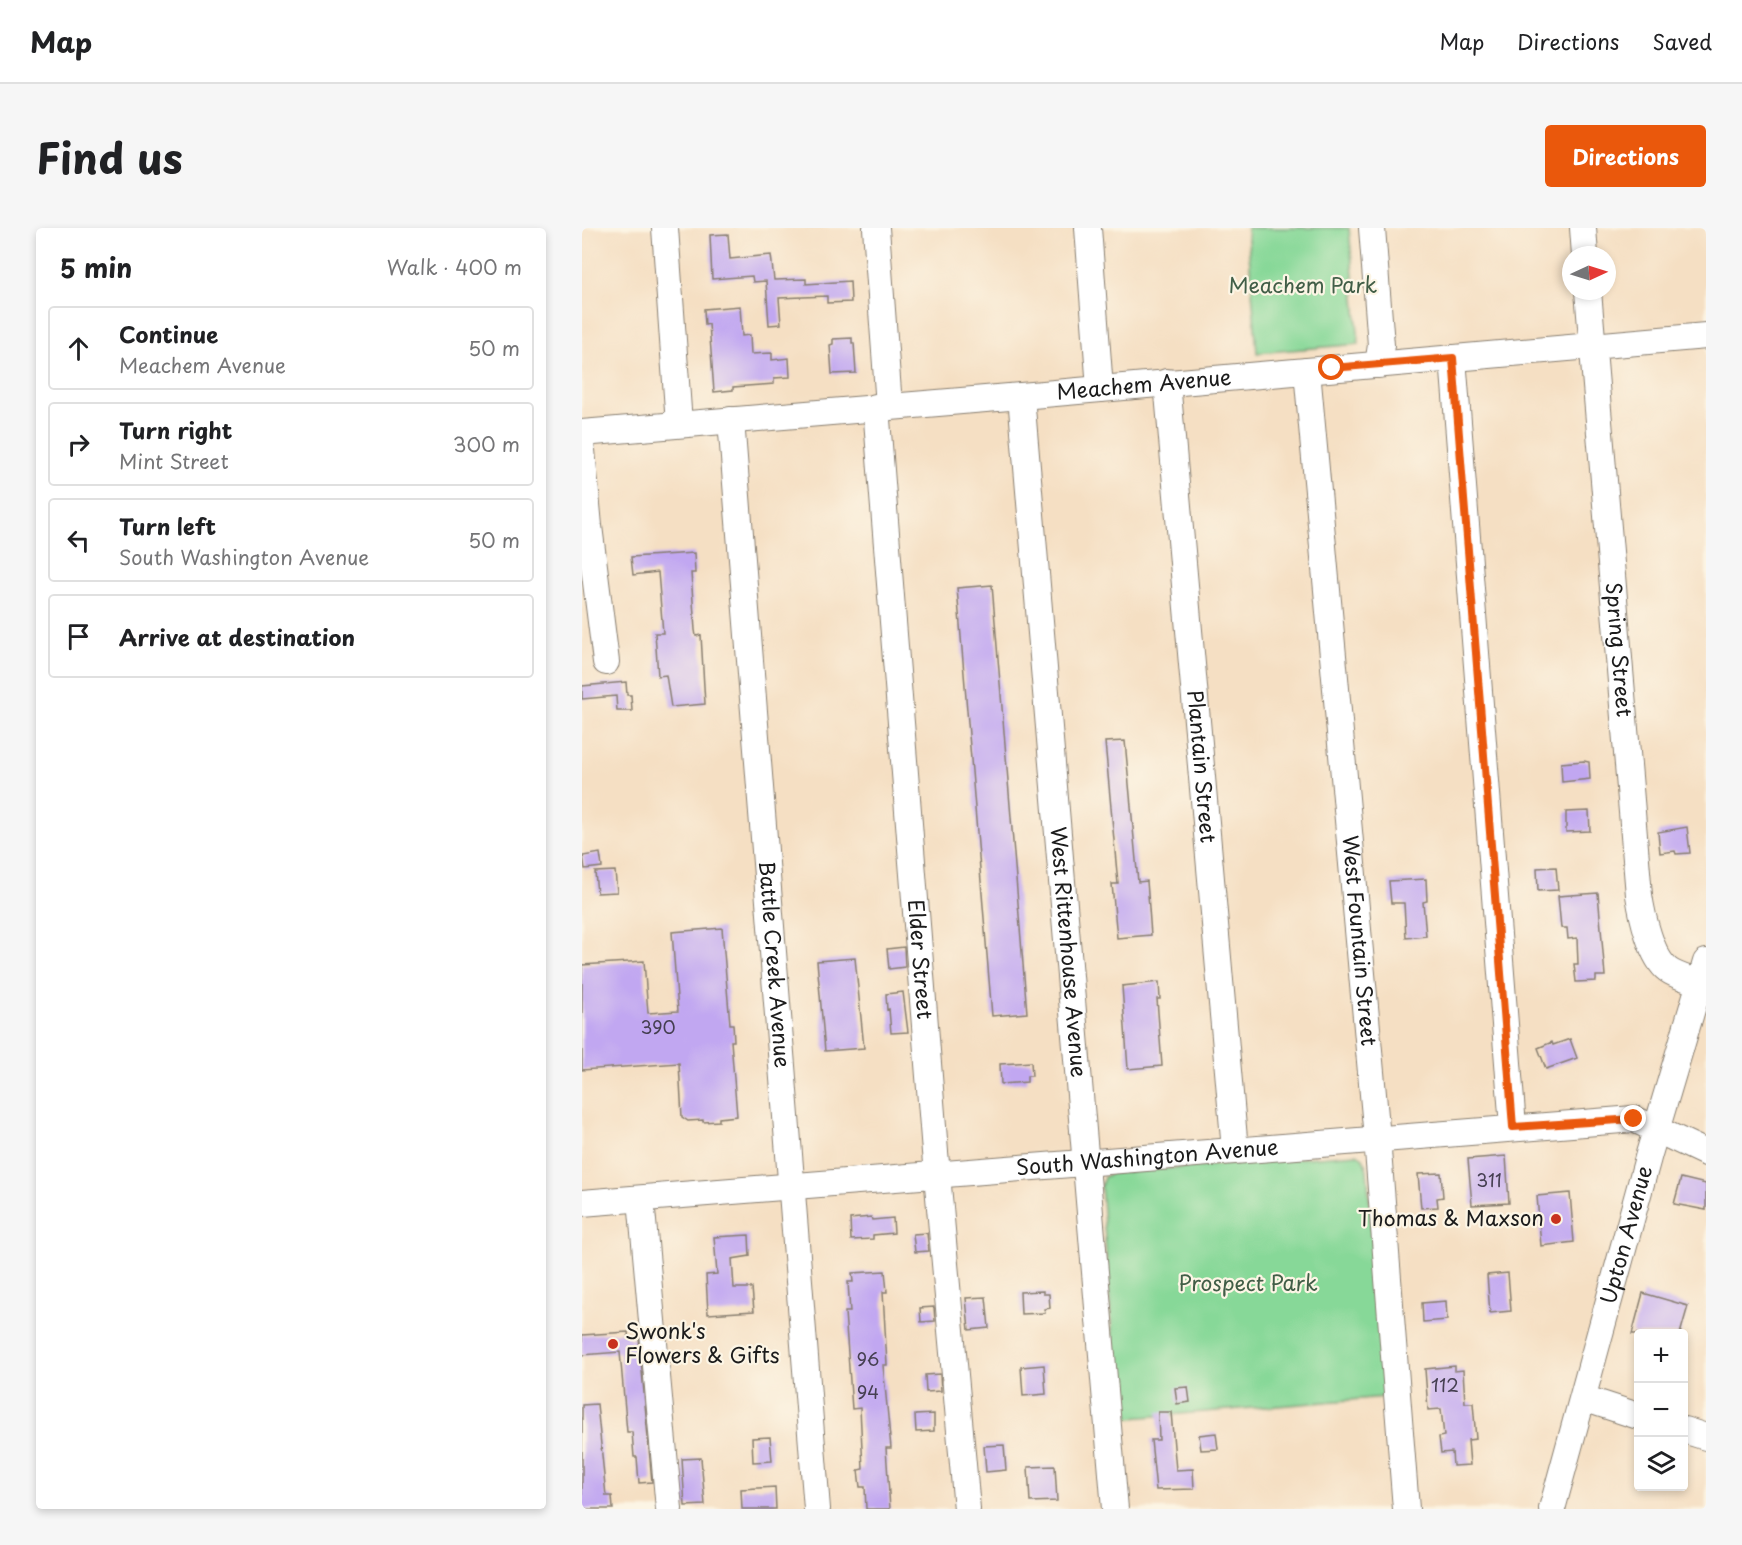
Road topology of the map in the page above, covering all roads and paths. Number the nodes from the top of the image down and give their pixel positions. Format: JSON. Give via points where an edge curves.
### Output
{"nodes":[{"id":1,"x":665,"y":228,"type":"edge"},
{"id":2,"x":876,"y":228,"type":"edge"},
{"id":3,"x":1088,"y":228,"type":"edge"},
{"id":4,"x":1372,"y":228,"type":"edge"},
{"id":5,"x":1583,"y":228,"type":"edge"},
{"id":6,"x":1584,"y":246,"type":"edge"},
{"id":7,"x":1589,"y":300,"type":"edge"},
{"id":8,"x":1706,"y":336,"type":"edge"},
{"id":9,"x":1592,"y":346,"type":"junction"},
{"id":10,"x":1453,"y":358,"type":"junction"},
{"id":11,"x":1378,"y":365,"type":"junction"},
{"id":12,"x":1307,"y":371,"type":"junction"},
{"id":13,"x":1167,"y":382,"type":"junction"},
{"id":14,"x":1100,"y":389,"type":"junction"},
{"id":15,"x":1021,"y":396,"type":"junction"},
{"id":16,"x":883,"y":407,"type":"junction"},
{"id":17,"x":731,"y":420,"type":"junction"},
{"id":18,"x":679,"y":424,"type":"junction"},
{"id":19,"x":582,"y":433,"type":"edge"},
{"id":20,"x":582,"y":450,"type":"edge"},
{"id":21,"x":606,"y":662,"type":"dead end"},
{"id":22,"x":1702,"y":973,"type":"edge"},
{"id":23,"x":1513,"y":1127,"type":"junction"},
{"id":24,"x":1656,"y":1129,"type":"junction"},
{"id":25,"x":1377,"y":1138,"type":"junction"},
{"id":26,"x":1235,"y":1150,"type":"junction"},
{"id":27,"x":1706,"y":1153,"type":"edge"},
{"id":28,"x":1086,"y":1162,"type":"junction"},
{"id":29,"x":937,"y":1174,"type":"junction"},
{"id":30,"x":791,"y":1186,"type":"junction"},
{"id":31,"x":641,"y":1198,"type":"junction"},
{"id":32,"x":582,"y":1203,"type":"edge"},
{"id":33,"x":1582,"y":1398,"type":"junction"},
{"id":34,"x":1634,"y":1415,"type":"edge"},
{"id":35,"x":1688,"y":1432,"type":"edge"},
{"id":36,"x":1706,"y":1437,"type":"edge"},
{"id":37,"x":669,"y":1509,"type":"edge"},
{"id":38,"x":818,"y":1509,"type":"edge"},
{"id":39,"x":967,"y":1509,"type":"edge"},
{"id":40,"x":1115,"y":1509,"type":"edge"},
{"id":41,"x":1406,"y":1509,"type":"edge"},
{"id":42,"x":1552,"y":1509,"type":"edge"}],
"edges":[{"from":1,"to":18,"type":"street"},
{"from":2,"to":16,"type":"street","name":"Elder Street"},
{"from":3,"to":14,"type":"street"},
{"from":4,"to":11,"type":"street","via":[[1381,345]]},
{"from":5,"to":6,"type":"street"},
{"from":7,"to":9,"type":"street","name":"Spring Street"},
{"from":8,"to":9,"type":"street","name":"Meachem Avenue"},
{"from":9,"to":10,"type":"street","name":"Meachem Avenue"},
{"from":9,"to":22,"type":"street","name":"Spring Street","via":[[1641,907],[1653,946],[1668,970]]},
{"from":10,"to":11,"type":"street","name":"Meachem Avenue"},
{"from":10,"to":23,"type":"street"},
{"from":11,"to":12,"type":"street","name":"Meachem Avenue"},
{"from":12,"to":13,"type":"street","name":"Meachem Avenue"},
{"from":12,"to":25,"type":"street","name":"West Fountain Street"},
{"from":13,"to":14,"type":"street","name":"Meachem Avenue"},
{"from":13,"to":26,"type":"street","name":"Plantain Street"},
{"from":14,"to":15,"type":"street","name":"Meachem Avenue"},
{"from":15,"to":16,"type":"street","name":"Meachem Avenue"},
{"from":15,"to":28,"type":"street","name":"West Rittenhouse Avenue"},
{"from":16,"to":17,"type":"street","name":"Meachem Avenue"},
{"from":16,"to":29,"type":"street","name":"Elder Street"},
{"from":17,"to":18,"type":"street","name":"Meachem Avenue"},
{"from":17,"to":30,"type":"street","name":"Battle Creek Avenue"},
{"from":18,"to":19,"type":"street","name":"Meachem Avenue"},
{"from":20,"to":21,"type":"street"},
{"from":22,"to":24,"type":"street","name":"Upton Avenue"},
{"from":23,"to":24,"type":"street","name":"South Washington Avenue","via":[[1634,1119]]},
{"from":23,"to":25,"type":"street","name":"South Washington Avenue"},
{"from":24,"to":27,"type":"street","name":"South Washington Avenue"},
{"from":24,"to":33,"type":"street","name":"Upton Avenue"},
{"from":25,"to":26,"type":"street","name":"South Washington Avenue"},
{"from":25,"to":41,"type":"street","name":"West Fountain Street"},
{"from":26,"to":28,"type":"street","name":"South Washington Avenue"},
{"from":28,"to":29,"type":"street","name":"South Washington Avenue"},
{"from":28,"to":40,"type":"street","name":"West Rittenhouse Avenue"},
{"from":29,"to":30,"type":"street","name":"South Washington Avenue"},
{"from":29,"to":39,"type":"street","name":"Elder Street"},
{"from":30,"to":31,"type":"street","name":"South Washington Avenue"},
{"from":30,"to":38,"type":"street","name":"Battle Creek Avenue"},
{"from":31,"to":32,"type":"street","name":"South Washington Avenue"},
{"from":31,"to":37,"type":"street"},
{"from":33,"to":34,"type":"street"},
{"from":33,"to":42,"type":"street","name":"Upton Avenue"},
{"from":35,"to":36,"type":"street"}]}
